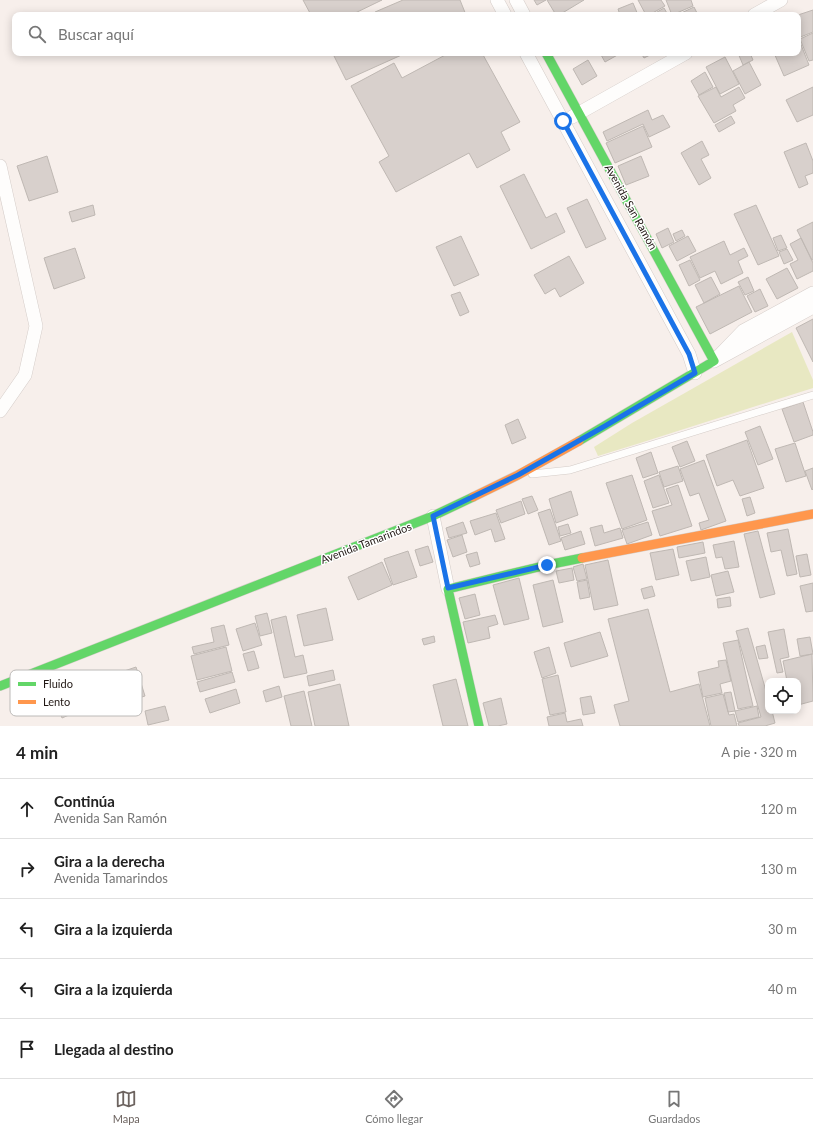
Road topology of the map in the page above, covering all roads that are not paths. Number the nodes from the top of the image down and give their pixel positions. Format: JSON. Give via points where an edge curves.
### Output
{"nodes":[{"id":1,"x":497,"y":0,"type":"edge"},
{"id":2,"x":516,"y":0,"type":"edge"},
{"id":3,"x":780,"y":0,"type":"edge"},
{"id":4,"x":503,"y":12,"type":"edge"},
{"id":5,"x":522,"y":12,"type":"edge"},
{"id":6,"x":759,"y":12,"type":"edge"},
{"id":7,"x":528,"y":56,"type":"edge"},
{"id":8,"x":548,"y":56,"type":"edge"},
{"id":9,"x":681,"y":56,"type":"edge"},
{"id":10,"x":579,"y":112,"type":"junction"},
{"id":11,"x":563,"y":121,"type":"junction"},
{"id":12,"x":0,"y":166,"type":"edge"},
{"id":13,"x":813,"y":293,"type":"edge"},
{"id":14,"x":813,"y":307,"type":"edge"},
{"id":15,"x":714,"y":361,"type":"junction"},
{"id":16,"x":695,"y":373,"type":"junction"},
{"id":17,"x":813,"y":395,"type":"edge"},
{"id":18,"x":0,"y":411,"type":"edge"},
{"id":19,"x":518,"y":475,"type":"junction"},
{"id":20,"x":813,"y":514,"type":"edge"},
{"id":21,"x":433,"y":516,"type":"junction"},
{"id":22,"x":448,"y":588,"type":"junction"},
{"id":23,"x":41,"y":670,"type":"edge"},
{"id":24,"x":10,"y":682,"type":"edge"},
{"id":25,"x":0,"y":686,"type":"edge"},
{"id":26,"x":479,"y":726,"type":"edge"}],
"edges":[{"from":1,"to":4,"type":"street"},
{"from":2,"to":5,"type":"street"},
{"from":3,"to":6,"type":"street"},
{"from":7,"to":11,"type":"street","name":"Avenida San Ramón"},
{"from":8,"to":10,"type":"street","name":"Avenida San Ramón"},
{"from":9,"to":10,"type":"street"},
{"from":10,"to":11,"type":"street"},
{"from":10,"to":15,"type":"street","name":"Avenida San Ramón"},
{"from":11,"to":16,"type":"street","name":"Avenida San Ramón","via":[[689,354]]},
{"from":12,"to":18,"type":"street","via":[[36,326],[25,375]]},
{"from":13,"to":15,"type":"street","name":"Avenida Tamarindos","via":[[743,331]]},
{"from":14,"to":15,"type":"street","name":"Avenida Tamarindos"},
{"from":15,"to":16,"type":"street","name":"Avenida Tamarindos"},
{"from":16,"to":19,"type":"street","name":"Avenida Tamarindos"},
{"from":17,"to":19,"type":"lane","via":[[570,470]]},
{"from":19,"to":21,"type":"street","name":"Avenida Tamarindos"},
{"from":20,"to":22,"type":"street","via":[[547,565]]},
{"from":21,"to":22,"type":"street"},
{"from":21,"to":23,"type":"street","name":"Avenida Tamarindos"},
{"from":22,"to":26,"type":"street"},
{"from":24,"to":25,"type":"street","name":"Avenida Tamarindos"}]}
